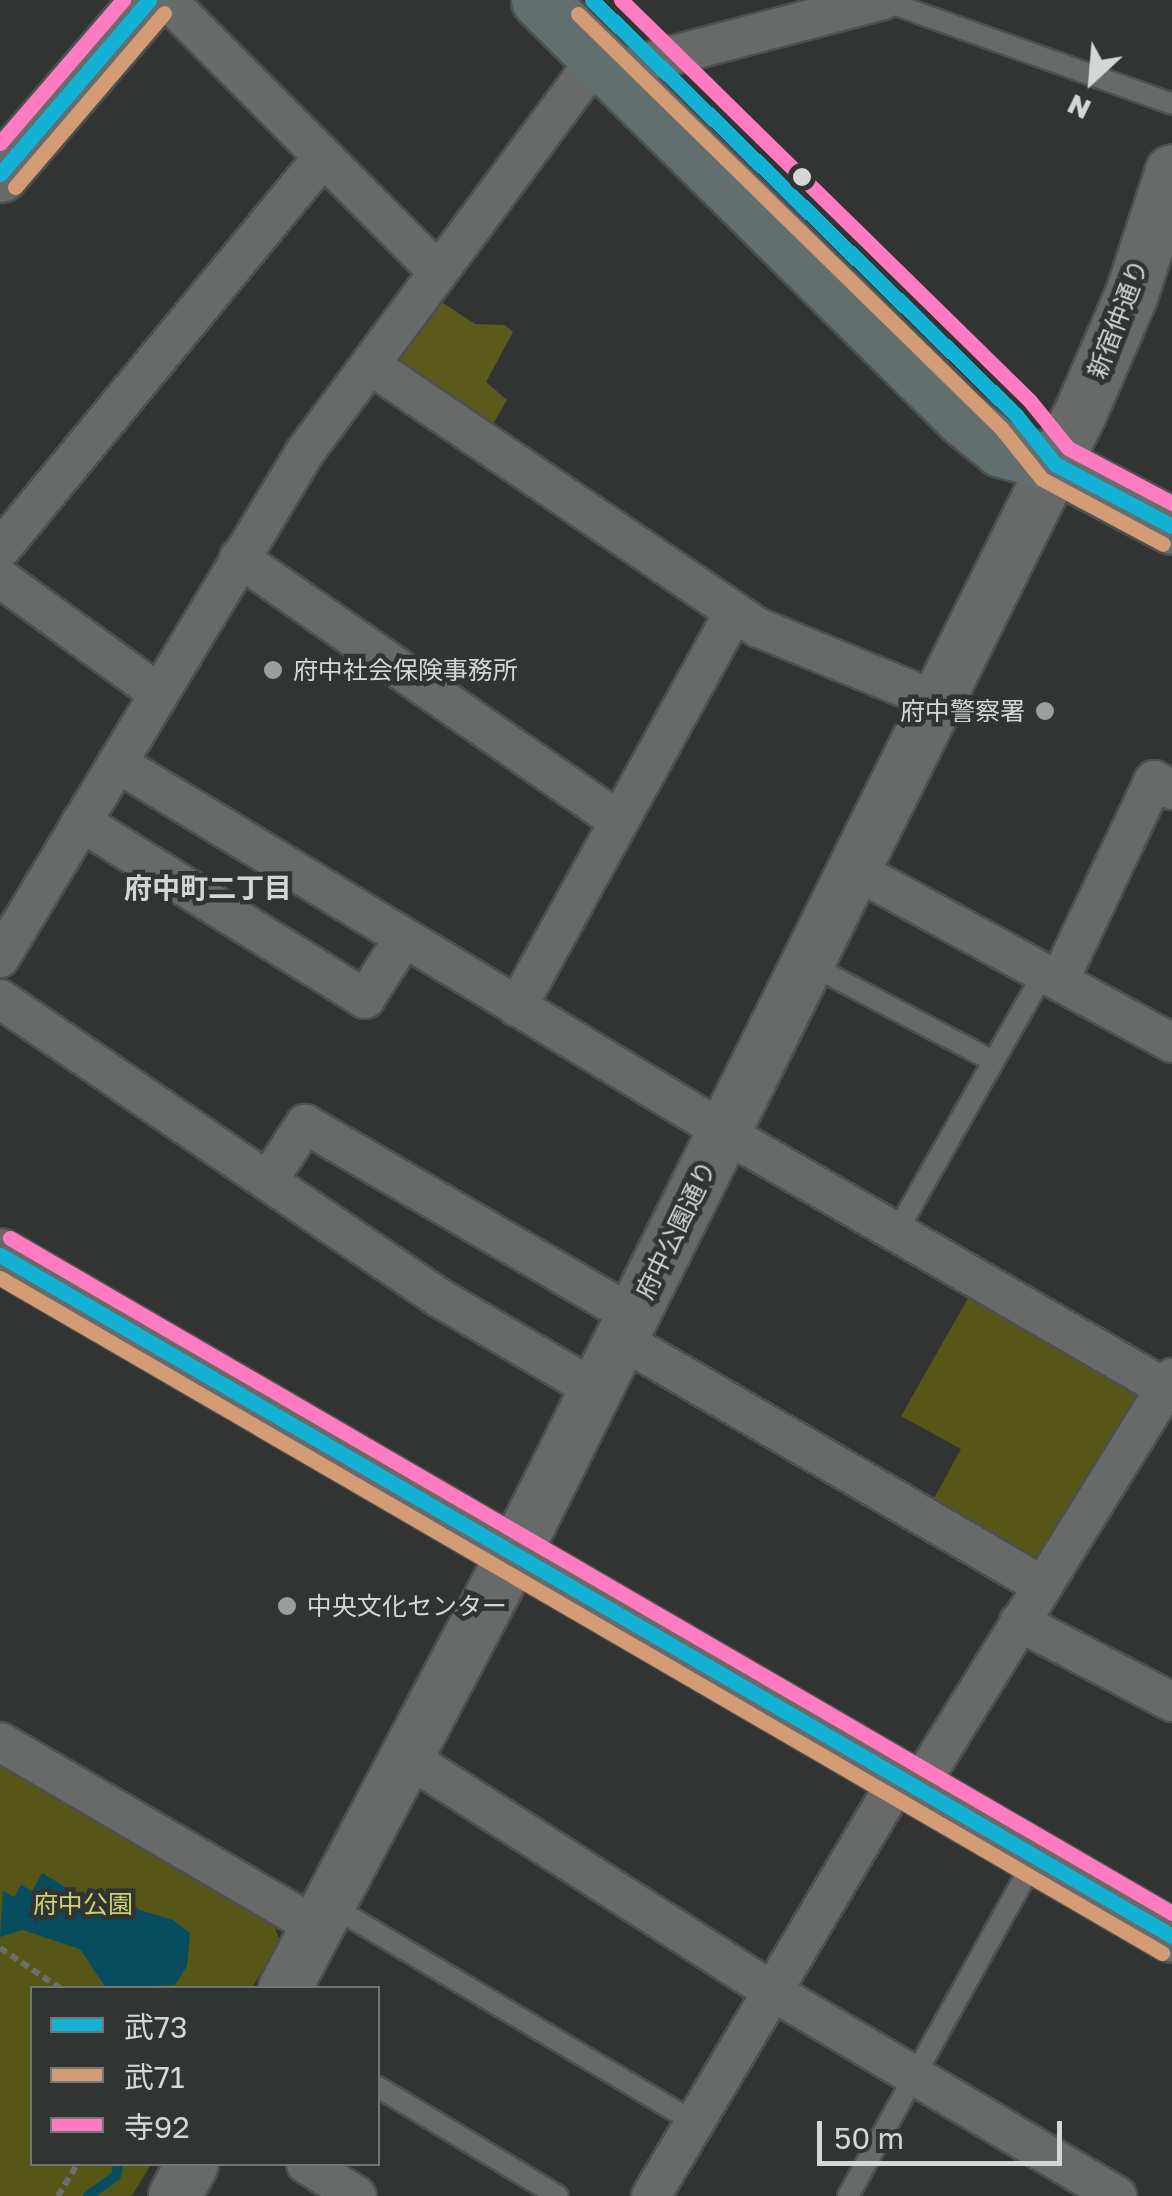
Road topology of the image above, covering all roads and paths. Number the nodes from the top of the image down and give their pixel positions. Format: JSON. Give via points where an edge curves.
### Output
{"nodes":[{"id":1,"x":149,"y":0,"type":"edge"},
{"id":2,"x":167,"y":0,"type":"edge"},
{"id":3,"x":539,"y":0,"type":"edge"},
{"id":4,"x":592,"y":0,"type":"edge"},
{"id":5,"x":883,"y":0,"type":"edge"},
{"id":6,"x":630,"y":64,"type":"junction"},
{"id":7,"x":1172,"y":104,"type":"edge"},
{"id":8,"x":323,"y":157,"type":"junction"},
{"id":9,"x":1172,"y":170,"type":"edge"},
{"id":10,"x":0,"y":174,"type":"edge"},
{"id":11,"x":1157,"y":266,"type":"edge"},
{"id":12,"x":438,"y":272,"type":"junction"},
{"id":13,"x":370,"y":364,"type":"junction"},
{"id":14,"x":1055,"y":464,"type":"junction"},
{"id":15,"x":1172,"y":526,"type":"edge"},
{"id":16,"x":0,"y":550,"type":"edge"},
{"id":17,"x":238,"y":558,"type":"junction"},
{"id":18,"x":0,"y":578,"type":"edge"},
{"id":19,"x":734,"y":612,"type":"junction"},
{"id":20,"x":158,"y":693,"type":"junction"},
{"id":21,"x":937,"y":701,"type":"junction"},
{"id":22,"x":117,"y":762,"type":"junction"},
{"id":23,"x":1172,"y":790,"type":"edge"},
{"id":24,"x":618,"y":820,"type":"junction"},
{"id":25,"x":81,"y":822,"type":"junction"},
{"id":26,"x":855,"y":870,"type":"junction"},
{"id":27,"x":404,"y":938,"type":"junction"},
{"id":28,"x":0,"y":958,"type":"edge"},
{"id":29,"x":808,"y":964,"type":"junction"},
{"id":30,"x":1052,"y":975,"type":"junction"},
{"id":31,"x":0,"y":999,"type":"edge"},
{"id":32,"x":516,"y":1007,"type":"junction"},
{"id":33,"x":1172,"y":1043,"type":"edge"},
{"id":34,"x":993,"y":1061,"type":"junction"},
{"id":35,"x":726,"y":1130,"type":"junction"},
{"id":36,"x":269,"y":1179,"type":"junction"},
{"id":37,"x":896,"y":1233,"type":"junction"},
{"id":38,"x":0,"y":1256,"type":"edge"},
{"id":39,"x":628,"y":1328,"type":"junction"},
{"id":40,"x":1170,"y":1386,"type":"edge"},
{"id":41,"x":596,"y":1390,"type":"junction"},
{"id":42,"x":513,"y":1555,"type":"junction"},
{"id":43,"x":1042,"y":1585,"type":"junction"},
{"id":44,"x":1019,"y":1622,"type":"junction"},
{"id":45,"x":1172,"y":1702,"type":"edge"},
{"id":46,"x":0,"y":1742,"type":"edge"},
{"id":47,"x":407,"y":1757,"type":"junction"},
{"id":48,"x":908,"y":1784,"type":"junction"},
{"id":49,"x":1034,"y":1858,"type":"junction"},
{"id":50,"x":324,"y":1916,"type":"junction"},
{"id":51,"x":1172,"y":1936,"type":"edge"},
{"id":52,"x":0,"y":1948,"type":"edge"},
{"id":53,"x":57,"y":1986,"type":"edge"},
{"id":54,"x":286,"y":1986,"type":"edge"},
{"id":55,"x":775,"y":1993,"type":"junction"},
{"id":56,"x":912,"y":2075,"type":"junction"},
{"id":57,"x":380,"y":2089,"type":"edge"},
{"id":58,"x":696,"y":2123,"type":"junction"},
{"id":59,"x":76,"y":2166,"type":"edge"},
{"id":60,"x":191,"y":2166,"type":"edge"},
{"id":61,"x":309,"y":2166,"type":"edge"},
{"id":62,"x":58,"y":2196,"type":"edge"},
{"id":63,"x":175,"y":2196,"type":"edge"},
{"id":64,"x":357,"y":2196,"type":"edge"},
{"id":65,"x":558,"y":2196,"type":"edge"},
{"id":66,"x":650,"y":2196,"type":"edge"},
{"id":67,"x":848,"y":2196,"type":"edge"},
{"id":68,"x":1117,"y":2196,"type":"edge"}],
"edges":[{"from":1,"to":10,"type":"main road"},
{"from":2,"to":8,"type":"street"},
{"from":3,"to":6,"type":"highway"},
{"from":4,"to":6,"type":"highway"},
{"from":5,"to":6,"type":"street"},
{"from":5,"to":7,"type":"lane"},
{"from":6,"to":12,"type":"street","via":[[582,79]]},
{"from":6,"to":14,"type":"highway","via":[[953,410],[1000,449]]},
{"from":8,"to":12,"type":"street"},
{"from":8,"to":16,"type":"street"},
{"from":9,"to":11,"type":"street","name":"新宿仲通り"},
{"from":11,"to":14,"type":"street","name":"新宿仲通り"},
{"from":12,"to":13,"type":"street"},
{"from":13,"to":17,"type":"street"},
{"from":13,"to":19,"type":"street"},
{"from":14,"to":15,"type":"highway"},
{"from":14,"to":21,"type":"street","name":"府中公園通り"},
{"from":17,"to":20,"type":"street"},
{"from":17,"to":24,"type":"street"},
{"from":18,"to":20,"type":"street"},
{"from":19,"to":21,"type":"street"},
{"from":19,"to":24,"type":"street"},
{"from":20,"to":22,"type":"street"},
{"from":21,"to":26,"type":"street","name":"府中公園通り"},
{"from":22,"to":25,"type":"street"},
{"from":22,"to":27,"type":"street"},
{"from":23,"to":30,"type":"street","via":[[1154,780]]},
{"from":24,"to":32,"type":"street"},
{"from":25,"to":27,"type":"street","via":[[365,1000]]},
{"from":25,"to":28,"type":"street"},
{"from":26,"to":29,"type":"street","name":"府中公園通り"},
{"from":26,"to":30,"type":"street"},
{"from":27,"to":32,"type":"street"},
{"from":29,"to":34,"type":"lane"},
{"from":29,"to":35,"type":"street","name":"府中公園通り"},
{"from":30,"to":33,"type":"street"},
{"from":30,"to":34,"type":"lane"},
{"from":31,"to":36,"type":"street"},
{"from":32,"to":35,"type":"street"},
{"from":34,"to":37,"type":"lane"},
{"from":35,"to":37,"type":"street"},
{"from":35,"to":39,"type":"street","name":"府中公園通り"},
{"from":36,"to":39,"type":"street","via":[[305,1124]]},
{"from":36,"to":41,"type":"street","via":[[438,1297]]},
{"from":37,"to":40,"type":"street"},
{"from":38,"to":42,"type":"street"},
{"from":39,"to":41,"type":"street","name":"府中公園通り"},
{"from":39,"to":43,"type":"street"},
{"from":40,"to":43,"type":"street"},
{"from":41,"to":42,"type":"street","name":"府中公園通り"},
{"from":42,"to":47,"type":"street","name":"府中公園通り"},
{"from":42,"to":48,"type":"street"},
{"from":43,"to":44,"type":"street"},
{"from":44,"to":45,"type":"street"},
{"from":44,"to":48,"type":"street"},
{"from":46,"to":50,"type":"street"},
{"from":47,"to":50,"type":"street","name":"府中公園通り"},
{"from":47,"to":55,"type":"street"},
{"from":48,"to":49,"type":"street"},
{"from":48,"to":55,"type":"street"},
{"from":49,"to":51,"type":"street"},
{"from":49,"to":56,"type":"lane"},
{"from":50,"to":54,"type":"street","name":"府中公園通り"},
{"from":50,"to":58,"type":"lane"},
{"from":52,"to":53,"type":"path"},
{"from":55,"to":56,"type":"street"},
{"from":55,"to":58,"type":"street"},
{"from":56,"to":67,"type":"lane"},
{"from":56,"to":68,"type":"street"},
{"from":57,"to":65,"type":"lane"},
{"from":58,"to":66,"type":"street"},
{"from":59,"to":62,"type":"path"},
{"from":60,"to":63,"type":"street"},
{"from":61,"to":64,"type":"street"}]}
